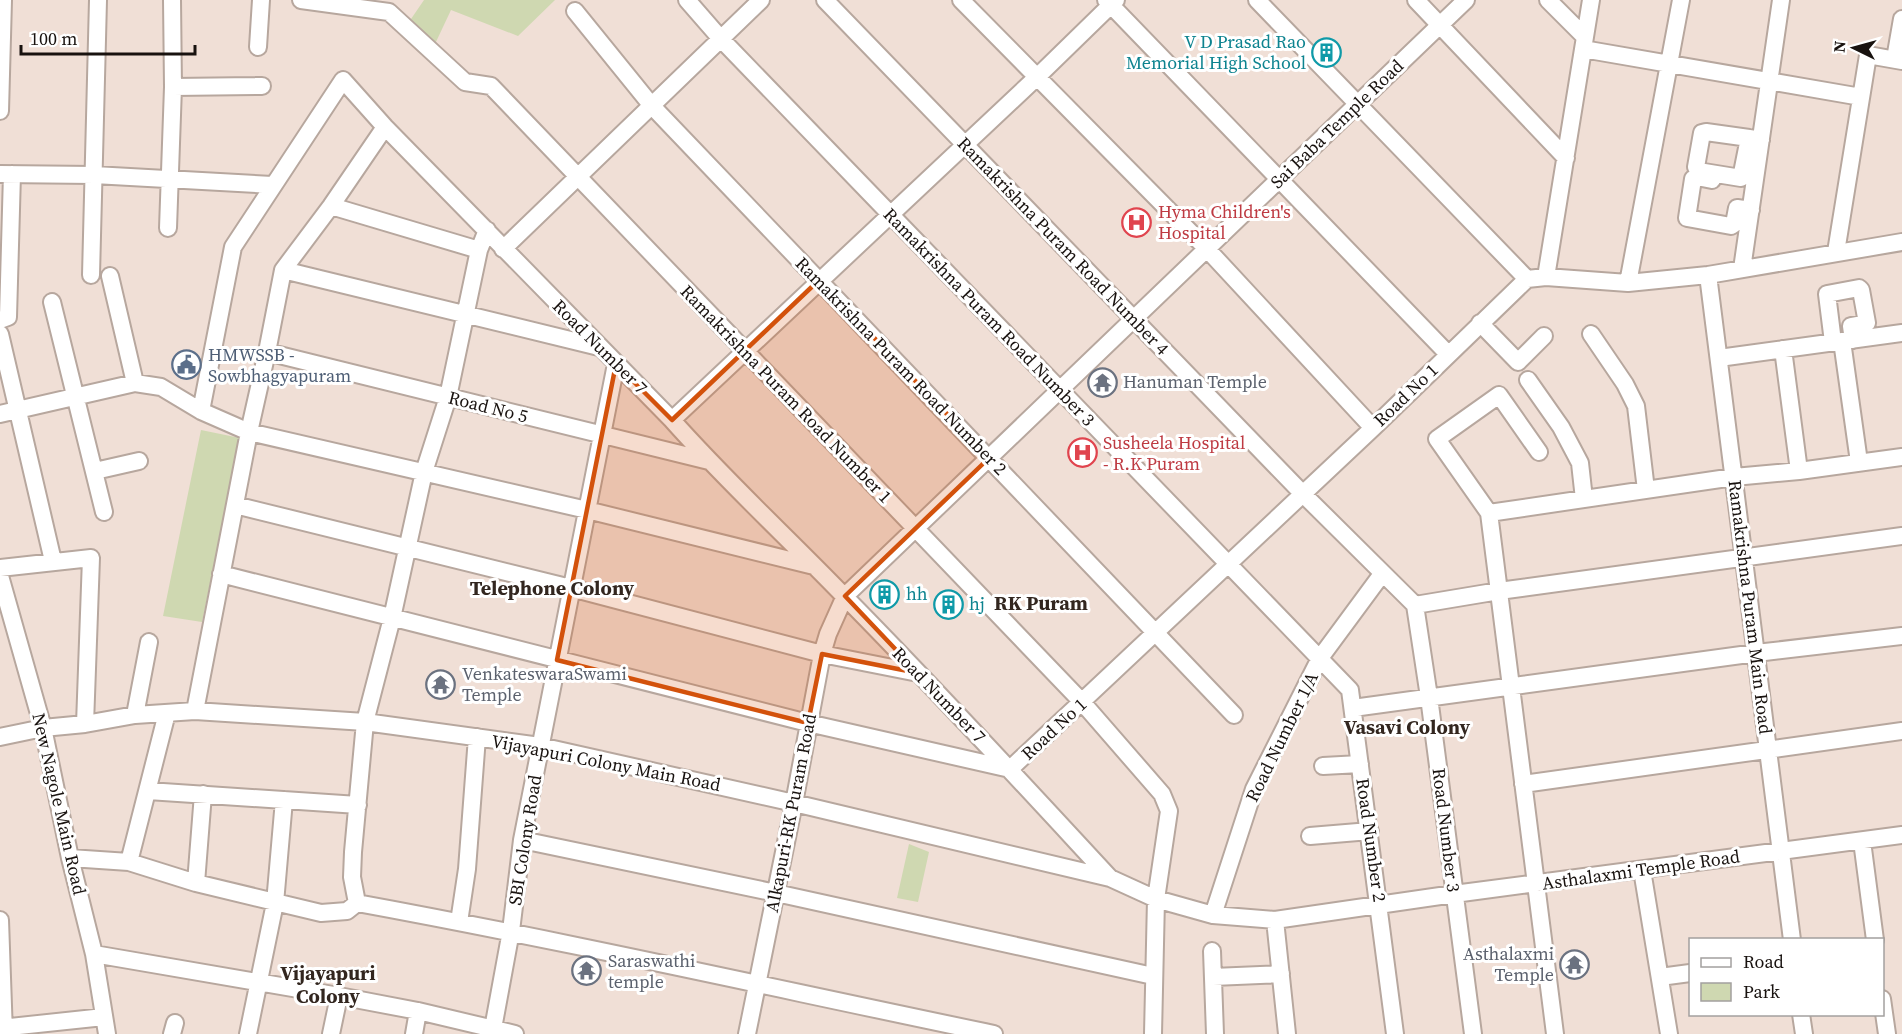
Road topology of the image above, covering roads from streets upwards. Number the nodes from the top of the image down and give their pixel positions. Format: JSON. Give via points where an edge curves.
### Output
{"nodes":[{"id":1,"x":3,"y":0,"type":"edge"},
{"id":2,"x":98,"y":0,"type":"edge"},
{"id":3,"x":172,"y":0,"type":"edge"},
{"id":4,"x":261,"y":0,"type":"edge"},
{"id":5,"x":301,"y":0,"type":"edge"},
{"id":6,"x":687,"y":0,"type":"edge"},
{"id":7,"x":761,"y":0,"type":"edge"},
{"id":8,"x":825,"y":0,"type":"edge"},
{"id":9,"x":961,"y":0,"type":"edge"},
{"id":10,"x":1257,"y":0,"type":"edge"},
{"id":11,"x":1416,"y":0,"type":"edge"},
{"id":12,"x":1466,"y":0,"type":"edge"},
{"id":13,"x":1548,"y":0,"type":"edge"},
{"id":14,"x":1591,"y":0,"type":"edge"},
{"id":15,"x":1681,"y":0,"type":"edge"},
{"id":16,"x":1781,"y":0,"type":"edge"},
{"id":17,"x":1111,"y":2,"type":"edge"},
{"id":18,"x":575,"y":11,"type":"dead end"},
{"id":19,"x":1902,"y":19,"type":"edge"},
{"id":20,"x":1440,"y":25,"type":"junction"},
{"id":21,"x":721,"y":39,"type":"junction"},
{"id":22,"x":1584,"y":43,"type":"junction"},
{"id":23,"x":258,"y":47,"type":"dead end"},
{"id":24,"x":1898,"y":60,"type":"edge"},
{"id":25,"x":1671,"y":64,"type":"junction"},
{"id":26,"x":1037,"y":77,"type":"junction"},
{"id":27,"x":1769,"y":81,"type":"junction"},
{"id":28,"x":262,"y":86,"type":"dead end"},
{"id":29,"x":172,"y":87,"type":"junction"},
{"id":30,"x":1861,"y":97,"type":"junction"},
{"id":31,"x":1358,"y":104,"type":"junction"},
{"id":32,"x":652,"y":106,"type":"junction"},
{"id":33,"x":0,"y":111,"type":"edge"},
{"id":34,"x":385,"y":128,"type":"junction"},
{"id":35,"x":965,"y":143,"type":"junction"},
{"id":36,"x":1566,"y":158,"type":"junction"},
{"id":37,"x":6,"y":174,"type":"edge"},
{"id":38,"x":94,"y":175,"type":"junction"},
{"id":39,"x":578,"y":177,"type":"junction"},
{"id":40,"x":170,"y":179,"type":"junction"},
{"id":41,"x":1279,"y":179,"type":"junction"},
{"id":42,"x":272,"y":185,"type":"junction"},
{"id":43,"x":1754,"y":188,"type":"junction"},
{"id":44,"x":331,"y":206,"type":"junction"},
{"id":45,"x":1751,"y":210,"type":"junction"},
{"id":46,"x":890,"y":214,"type":"junction"},
{"id":47,"x":168,"y":228,"type":"dead end"},
{"id":48,"x":487,"y":230,"type":"junction"},
{"id":49,"x":1902,"y":243,"type":"edge"},
{"id":50,"x":503,"y":249,"type":"junction"},
{"id":51,"x":1207,"y":249,"type":"junction"},
{"id":52,"x":479,"y":250,"type":"junction"},
{"id":53,"x":1836,"y":252,"type":"junction"},
{"id":54,"x":1742,"y":269,"type":"junction"},
{"id":55,"x":283,"y":270,"type":"junction"},
{"id":56,"x":91,"y":275,"type":"dead end"},
{"id":57,"x":1708,"y":275,"type":"junction"},
{"id":58,"x":110,"y":276,"type":"dead end"},
{"id":59,"x":1546,"y":277,"type":"junction"},
{"id":60,"x":1527,"y":279,"type":"junction"},
{"id":61,"x":819,"y":280,"type":"junction"},
{"id":62,"x":1628,"y":283,"type":"junction"},
{"id":63,"x":52,"y":302,"type":"dead end"},
{"id":64,"x":466,"y":314,"type":"junction"},
{"id":65,"x":0,"y":320,"type":"edge"},
{"id":66,"x":1133,"y":320,"type":"junction"},
{"id":67,"x":1480,"y":323,"type":"junction"},
{"id":68,"x":1902,"y":333,"type":"edge"},
{"id":69,"x":0,"y":334,"type":"edge"},
{"id":70,"x":1591,"y":334,"type":"dead end"},
{"id":71,"x":1544,"y":336,"type":"dead end"},
{"id":72,"x":1843,"y":341,"type":"junction"},
{"id":73,"x":600,"y":347,"type":"junction"},
{"id":74,"x":1783,"y":349,"type":"junction"},
{"id":75,"x":745,"y":351,"type":"junction"},
{"id":76,"x":267,"y":352,"type":"junction"},
{"id":77,"x":1448,"y":354,"type":"junction"},
{"id":78,"x":1719,"y":358,"type":"junction"},
{"id":79,"x":616,"y":364,"type":"junction"},
{"id":80,"x":1528,"y":380,"type":"dead end"},
{"id":81,"x":135,"y":383,"type":"junction"},
{"id":82,"x":1059,"y":390,"type":"junction"},
{"id":83,"x":205,"y":393,"type":"junction"},
{"id":84,"x":76,"y":397,"type":"junction"},
{"id":85,"x":448,"y":397,"type":"junction"},
{"id":86,"x":180,"y":398,"type":"junction"},
{"id":87,"x":18,"y":410,"type":"junction"},
{"id":88,"x":201,"y":411,"type":"junction"},
{"id":89,"x":0,"y":414,"type":"edge"},
{"id":90,"x":672,"y":420,"type":"junction"},
{"id":91,"x":1372,"y":428,"type":"junction"},
{"id":92,"x":249,"y":432,"type":"junction"},
{"id":93,"x":602,"y":435,"type":"junction"},
{"id":94,"x":1539,"y":452,"type":"dead end"},
{"id":95,"x":1902,"y":457,"type":"edge"},
{"id":96,"x":989,"y":458,"type":"junction"},
{"id":97,"x":139,"y":461,"type":"dead end"},
{"id":98,"x":708,"y":461,"type":"junction"},
{"id":99,"x":1859,"y":462,"type":"junction"},
{"id":100,"x":95,"y":471,"type":"junction"},
{"id":101,"x":424,"y":471,"type":"junction"},
{"id":102,"x":1799,"y":471,"type":"junction"},
{"id":103,"x":1734,"y":477,"type":"junction"},
{"id":104,"x":1647,"y":490,"type":"junction"},
{"id":105,"x":1302,"y":493,"type":"junction"},
{"id":106,"x":1584,"y":499,"type":"junction"},
{"id":107,"x":235,"y":505,"type":"junction"},
{"id":108,"x":587,"y":510,"type":"junction"},
{"id":109,"x":104,"y":512,"type":"dead end"},
{"id":110,"x":1489,"y":513,"type":"junction"},
{"id":111,"x":915,"y":528,"type":"junction"},
{"id":112,"x":1902,"y":536,"type":"edge"},
{"id":113,"x":407,"y":548,"type":"junction"},
{"id":114,"x":1744,"y":558,"type":"junction"},
{"id":115,"x":52,"y":561,"type":"junction"},
{"id":116,"x":1227,"y":564,"type":"junction"},
{"id":117,"x":815,"y":566,"type":"junction"},
{"id":118,"x":0,"y":568,"type":"edge"},
{"id":119,"x":221,"y":574,"type":"junction"},
{"id":120,"x":1382,"y":574,"type":"junction"},
{"id":121,"x":0,"y":576,"type":"edge"},
{"id":122,"x":572,"y":588,"type":"junction"},
{"id":123,"x":1499,"y":591,"type":"junction"},
{"id":124,"x":845,"y":596,"type":"junction"},
{"id":125,"x":1415,"y":605,"type":"junction"},
{"id":126,"x":392,"y":618,"type":"junction"},
{"id":127,"x":1156,"y":632,"type":"junction"},
{"id":128,"x":1902,"y":636,"type":"edge"},
{"id":129,"x":149,"y":642,"type":"dead end"},
{"id":130,"x":1756,"y":653,"type":"junction"},
{"id":131,"x":822,"y":654,"type":"junction"},
{"id":132,"x":1320,"y":658,"type":"junction"},
{"id":133,"x":557,"y":660,"type":"junction"},
{"id":134,"x":918,"y":673,"type":"junction"},
{"id":135,"x":1511,"y":686,"type":"junction"},
{"id":136,"x":1429,"y":697,"type":"junction"},
{"id":137,"x":1082,"y":702,"type":"junction"},
{"id":138,"x":1353,"y":708,"type":"junction"},
{"id":139,"x":195,"y":711,"type":"junction"},
{"id":140,"x":167,"y":713,"type":"junction"},
{"id":141,"x":135,"y":715,"type":"junction"},
{"id":142,"x":1234,"y":715,"type":"dead end"},
{"id":143,"x":365,"y":722,"type":"junction"},
{"id":144,"x":808,"y":723,"type":"junction"},
{"id":145,"x":85,"y":724,"type":"junction"},
{"id":146,"x":43,"y":728,"type":"junction"},
{"id":147,"x":1902,"y":731,"type":"edge"},
{"id":148,"x":0,"y":737,"type":"edge"},
{"id":149,"x":477,"y":737,"type":"junction"},
{"id":150,"x":540,"y":746,"type":"junction"},
{"id":151,"x":1768,"y":749,"type":"junction"},
{"id":152,"x":1360,"y":764,"type":"junction"},
{"id":153,"x":1323,"y":766,"type":"dead end"},
{"id":154,"x":1010,"y":770,"type":"junction"},
{"id":155,"x":1523,"y":784,"type":"junction"},
{"id":156,"x":148,"y":790,"type":"junction"},
{"id":157,"x":204,"y":794,"type":"junction"},
{"id":158,"x":284,"y":800,"type":"junction"},
{"id":159,"x":794,"y":803,"type":"junction"},
{"id":160,"x":357,"y":805,"type":"junction"},
{"id":161,"x":1370,"y":831,"type":"junction"},
{"id":162,"x":1902,"y":835,"type":"edge"},
{"id":163,"x":1310,"y":836,"type":"dead end"},
{"id":164,"x":522,"y":840,"type":"junction"},
{"id":165,"x":1862,"y":840,"type":"junction"},
{"id":166,"x":1781,"y":851,"type":"junction"},
{"id":167,"x":70,"y":858,"type":"junction"},
{"id":168,"x":129,"y":862,"type":"junction"},
{"id":169,"x":1642,"y":870,"type":"junction"},
{"id":170,"x":1110,"y":878,"type":"junction"},
{"id":171,"x":196,"y":883,"type":"junction"},
{"id":172,"x":1536,"y":884,"type":"junction"},
{"id":173,"x":776,"y":893,"type":"junction"},
{"id":174,"x":1454,"y":894,"type":"junction"},
{"id":175,"x":1156,"y":898,"type":"junction"},
{"id":176,"x":275,"y":903,"type":"junction"},
{"id":177,"x":357,"y":903,"type":"junction"},
{"id":178,"x":1380,"y":905,"type":"junction"},
{"id":179,"x":1213,"y":915,"type":"junction"},
{"id":180,"x":0,"y":920,"type":"edge"},
{"id":181,"x":459,"y":921,"type":"junction"},
{"id":182,"x":1275,"y":921,"type":"junction"},
{"id":183,"x":511,"y":931,"type":"junction"},
{"id":184,"x":1792,"y":938,"type":"edge"},
{"id":185,"x":1875,"y":938,"type":"edge"},
{"id":186,"x":1212,"y":951,"type":"dead end"},
{"id":187,"x":94,"y":954,"type":"junction"},
{"id":188,"x":1689,"y":973,"type":"edge"},
{"id":189,"x":1281,"y":974,"type":"junction"},
{"id":190,"x":1153,"y":976,"type":"junction"},
{"id":191,"x":1213,"y":977,"type":"junction"},
{"id":192,"x":1660,"y":977,"type":"junction"},
{"id":193,"x":258,"y":982,"type":"junction"},
{"id":194,"x":757,"y":985,"type":"junction"},
{"id":195,"x":339,"y":996,"type":"junction"},
{"id":196,"x":418,"y":1011,"type":"junction"},
{"id":197,"x":1884,"y":1013,"type":"edge"},
{"id":198,"x":1801,"y":1016,"type":"edge"},
{"id":199,"x":105,"y":1026,"type":"edge"},
{"id":200,"x":2,"y":1030,"type":"edge"},
{"id":201,"x":493,"y":1032,"type":"edge"},
{"id":202,"x":248,"y":1034,"type":"edge"},
{"id":203,"x":331,"y":1034,"type":"edge"},
{"id":204,"x":414,"y":1034,"type":"edge"},
{"id":205,"x":514,"y":1034,"type":"edge"},
{"id":206,"x":747,"y":1034,"type":"edge"},
{"id":207,"x":994,"y":1034,"type":"edge"},
{"id":208,"x":1153,"y":1034,"type":"edge"},
{"id":209,"x":1215,"y":1034,"type":"edge"},
{"id":210,"x":1287,"y":1034,"type":"edge"},
{"id":211,"x":1395,"y":1034,"type":"edge"},
{"id":212,"x":1473,"y":1034,"type":"edge"},
{"id":213,"x":1555,"y":1034,"type":"edge"},
{"id":214,"x":1670,"y":1034,"type":"edge"},
{"id":215,"x":1804,"y":1034,"type":"edge"},
{"id":216,"x":1887,"y":1034,"type":"edge"}],
"edges":[{"from":1,"to":33,"type":"street"},
{"from":2,"to":38,"type":"street"},
{"from":3,"to":29,"type":"street"},
{"from":4,"to":23,"type":"street"},
{"from":5,"to":39,"type":"street","name":"Ramakrishna Puram Road Number 1","via":[[389,12],[465,82],[491,86]]},
{"from":6,"to":21,"type":"street","name":"Ramakrishna Puram Road Number 3"},
{"from":7,"to":21,"type":"street"},
{"from":8,"to":35,"type":"street","name":"Ramakrishna Puram Road Number 4"},
{"from":9,"to":26,"type":"street"},
{"from":10,"to":31,"type":"street"},
{"from":11,"to":20,"type":"street"},
{"from":12,"to":20,"type":"street","name":"Sai Baba Temple Road"},
{"from":13,"to":22,"type":"street"},
{"from":14,"to":22,"type":"street"},
{"from":15,"to":25,"type":"street"},
{"from":16,"to":27,"type":"street"},
{"from":17,"to":26,"type":"street"},
{"from":17,"to":41,"type":"street"},
{"from":18,"to":32,"type":"street","name":"Ramakrishna Puram Road Number 2"},
{"from":19,"to":24,"type":"street"},
{"from":20,"to":31,"type":"street","name":"Sai Baba Temple Road"},
{"from":20,"to":36,"type":"street"},
{"from":21,"to":32,"type":"street"},
{"from":21,"to":46,"type":"street","name":"Ramakrishna Puram Road Number 3"},
{"from":22,"to":25,"type":"street"},
{"from":22,"to":36,"type":"street"},
{"from":24,"to":30,"type":"street","via":[[1868,55]]},
{"from":25,"to":27,"type":"street"},
{"from":25,"to":62,"type":"street"},
{"from":26,"to":35,"type":"street"},
{"from":26,"to":51,"type":"street"},
{"from":27,"to":30,"type":"street"},
{"from":27,"to":43,"type":"street","via":[[1752,144]]},
{"from":28,"to":29,"type":"street"},
{"from":29,"to":40,"type":"street"},
{"from":30,"to":53,"type":"street"},
{"from":31,"to":41,"type":"street","name":"Sai Baba Temple Road"},
{"from":31,"to":60,"type":"street"},
{"from":32,"to":39,"type":"street"},
{"from":32,"to":61,"type":"street","name":"Ramakrishna Puram Road Number 2"},
{"from":34,"to":42,"type":"street","name":"Road Number 7","via":[[343,80]]},
{"from":34,"to":44,"type":"street"},
{"from":34,"to":48,"type":"street","name":"Road Number 7"},
{"from":35,"to":46,"type":"street"},
{"from":35,"to":66,"type":"street","name":"Ramakrishna Puram Road Number 4"},
{"from":36,"to":59,"type":"street"},
{"from":37,"to":38,"type":"street"},
{"from":37,"to":65,"type":"street","via":[[8,317]]},
{"from":38,"to":40,"type":"street"},
{"from":38,"to":56,"type":"street"},
{"from":39,"to":50,"type":"street"},
{"from":39,"to":75,"type":"street","name":"Ramakrishna Puram Road Number 1"},
{"from":40,"to":42,"type":"street"},
{"from":40,"to":47,"type":"street"},
{"from":41,"to":51,"type":"street","name":"Sai Baba Temple Road"},
{"from":41,"to":77,"type":"street"},
{"from":42,"to":83,"type":"street","name":"Road Number 7","via":[[233,247]]},
{"from":43,"to":45,"type":"street"},
{"from":43,"to":45,"type":"street","via":[[1695,177],[1687,216],[1731,226],[1737,208]]},
{"from":44,"to":52,"type":"street"},
{"from":44,"to":55,"type":"street"},
{"from":45,"to":54,"type":"street"},
{"from":46,"to":61,"type":"street"},
{"from":46,"to":82,"type":"street","name":"Ramakrishna Puram Road Number 3"},
{"from":48,"to":50,"type":"street","name":"Road Number 7"},
{"from":48,"to":52,"type":"street"},
{"from":49,"to":53,"type":"street"},
{"from":50,"to":73,"type":"street","name":"Road Number 7"},
{"from":51,"to":66,"type":"street","name":"Sai Baba Temple Road"},
{"from":51,"to":91,"type":"street"},
{"from":52,"to":64,"type":"street"},
{"from":53,"to":54,"type":"street"},
{"from":54,"to":57,"type":"street"},
{"from":55,"to":64,"type":"street"},
{"from":55,"to":76,"type":"street"},
{"from":57,"to":62,"type":"street"},
{"from":57,"to":78,"type":"street","name":"Ramakrishna Puram Main Road"},
{"from":58,"to":81,"type":"street"},
{"from":59,"to":60,"type":"street"},
{"from":59,"to":62,"type":"street"},
{"from":60,"to":67,"type":"street","name":"Road No 1"},
{"from":61,"to":75,"type":"street"},
{"from":61,"to":96,"type":"street","name":"Ramakrishna Puram Road Number 2"},
{"from":63,"to":84,"type":"street"},
{"from":64,"to":73,"type":"street"},
{"from":64,"to":85,"type":"street"},
{"from":66,"to":82,"type":"street","name":"Sai Baba Temple Road"},
{"from":66,"to":105,"type":"street","name":"Ramakrishna Puram Road Number 4"},
{"from":67,"to":71,"type":"street","via":[[1518,362]]},
{"from":67,"to":77,"type":"street","name":"Road No 1"},
{"from":68,"to":72,"type":"street"},
{"from":69,"to":87,"type":"street"},
{"from":70,"to":104,"type":"street","via":[[1636,406]]},
{"from":72,"to":74,"type":"street"},
{"from":72,"to":99,"type":"street"},
{"from":73,"to":79,"type":"street","name":"Road Number 7"},
{"from":74,"to":78,"type":"street"},
{"from":74,"to":102,"type":"street"},
{"from":75,"to":90,"type":"street"},
{"from":75,"to":111,"type":"street","name":"Ramakrishna Puram Road Number 1"},
{"from":76,"to":85,"type":"street","name":"Road No 5"},
{"from":76,"to":92,"type":"street"},
{"from":77,"to":91,"type":"street","name":"Road No 1"},
{"from":78,"to":103,"type":"street","name":"Ramakrishna Puram Main Road"},
{"from":79,"to":90,"type":"street","name":"Road Number 7"},
{"from":79,"to":93,"type":"street","name":"SBI Colony Road"},
{"from":80,"to":106,"type":"street","via":[[1562,427],[1580,463]]},
{"from":81,"to":84,"type":"street"},
{"from":81,"to":86,"type":"street","via":[[161,387]]},
{"from":82,"to":96,"type":"street","name":"Sai Baba Temple Road"},
{"from":82,"to":116,"type":"street","name":"Ramakrishna Puram Road Number 3"},
{"from":83,"to":86,"type":"street"},
{"from":83,"to":88,"type":"street","name":"Road Number 7"},
{"from":84,"to":87,"type":"street"},
{"from":84,"to":100,"type":"street"},
{"from":85,"to":93,"type":"street","name":"Road No 5"},
{"from":85,"to":101,"type":"street"},
{"from":86,"to":88,"type":"street"},
{"from":87,"to":89,"type":"street"},
{"from":87,"to":115,"type":"street"},
{"from":88,"to":92,"type":"street"},
{"from":90,"to":98,"type":"street","name":"Road Number 7"},
{"from":91,"to":105,"type":"street","name":"Road No 1"},
{"from":92,"to":101,"type":"street"},
{"from":92,"to":107,"type":"street"},
{"from":93,"to":98,"type":"street","name":"Road No 5"},
{"from":93,"to":108,"type":"street","name":"SBI Colony Road"},
{"from":94,"to":110,"type":"street","via":[[1499,395],[1437,439]]},
{"from":95,"to":99,"type":"street"},
{"from":96,"to":111,"type":"street","name":"Sai Baba Temple Road"},
{"from":96,"to":127,"type":"street","name":"Ramakrishna Puram Road Number 2"},
{"from":97,"to":100,"type":"street"},
{"from":98,"to":117,"type":"street","name":"Road Number 7"},
{"from":99,"to":102,"type":"street"},
{"from":100,"to":109,"type":"street"},
{"from":101,"to":108,"type":"street"},
{"from":101,"to":113,"type":"street"},
{"from":102,"to":103,"type":"street"},
{"from":103,"to":104,"type":"street"},
{"from":103,"to":114,"type":"street","name":"Ramakrishna Puram Main Road"},
{"from":104,"to":106,"type":"street"},
{"from":105,"to":116,"type":"street","name":"Road No 1"},
{"from":105,"to":120,"type":"street"},
{"from":106,"to":110,"type":"street"},
{"from":107,"to":113,"type":"street"},
{"from":107,"to":119,"type":"street"},
{"from":108,"to":117,"type":"street"},
{"from":108,"to":122,"type":"street","name":"SBI Colony Road"},
{"from":110,"to":123,"type":"street"},
{"from":111,"to":124,"type":"street","name":"Sai Baba Temple Road"},
{"from":111,"to":137,"type":"street","name":"Ramakrishna Puram Road Number 1"},
{"from":112,"to":114,"type":"street"},
{"from":113,"to":122,"type":"street"},
{"from":113,"to":126,"type":"street"},
{"from":114,"to":123,"type":"street"},
{"from":114,"to":130,"type":"street","name":"Ramakrishna Puram Main Road"},
{"from":115,"to":118,"type":"street"},
{"from":115,"to":145,"type":"street","via":[[90,558]]},
{"from":116,"to":127,"type":"street","name":"Road No 1"},
{"from":116,"to":132,"type":"street","name":"Ramakrishna Puram Road Number 3"},
{"from":117,"to":124,"type":"street","name":"Road Number 7"},
{"from":119,"to":126,"type":"street"},
{"from":119,"to":139,"type":"street"},
{"from":120,"to":125,"type":"street"},
{"from":120,"to":132,"type":"street","name":"Road Number 1/A"},
{"from":121,"to":146,"type":"street","name":"New Nagole Main Road"},
{"from":122,"to":131,"type":"street"},
{"from":122,"to":133,"type":"street","name":"SBI Colony Road"},
{"from":123,"to":125,"type":"street"},
{"from":123,"to":135,"type":"street"},
{"from":124,"to":131,"type":"street","name":"Alkapuri-RK Puram Road"},
{"from":124,"to":134,"type":"street","name":"Road Number 7"},
{"from":125,"to":136,"type":"street","name":"Road Number 3"},
{"from":126,"to":133,"type":"street"},
{"from":126,"to":143,"type":"street"},
{"from":127,"to":137,"type":"street","name":"Road No 1"},
{"from":127,"to":142,"type":"street","name":"Ramakrishna Puram Road Number 2"},
{"from":128,"to":130,"type":"street"},
{"from":129,"to":141,"type":"street"},
{"from":130,"to":135,"type":"street"},
{"from":130,"to":151,"type":"street","name":"Ramakrishna Puram Main Road"},
{"from":131,"to":134,"type":"street"},
{"from":131,"to":144,"type":"street","name":"Alkapuri-RK Puram Road"},
{"from":132,"to":138,"type":"street","name":"Road Number 2","via":[[1350,690]]},
{"from":132,"to":179,"type":"street","name":"Road Number 1/A","via":[[1254,789]]},
{"from":133,"to":144,"type":"street"},
{"from":133,"to":150,"type":"street","name":"SBI Colony Road"},
{"from":134,"to":154,"type":"street","name":"Road Number 7"},
{"from":135,"to":136,"type":"street"},
{"from":135,"to":155,"type":"street"},
{"from":136,"to":138,"type":"street"},
{"from":136,"to":174,"type":"street","name":"Road Number 3"},
{"from":137,"to":154,"type":"street","name":"Road No 1"},
{"from":137,"to":175,"type":"street","name":"Ramakrishna Puram Road Number 1","via":[[1167,804]]},
{"from":138,"to":152,"type":"street","name":"Road Number 2"},
{"from":139,"to":140,"type":"street","name":"Vijayapuri Colony Main Road"},
{"from":139,"to":143,"type":"street","name":"Vijayapuri Colony Main Road"},
{"from":140,"to":141,"type":"street","name":"Vijayapuri Colony Main Road"},
{"from":140,"to":156,"type":"street"},
{"from":141,"to":145,"type":"street","name":"Vijayapuri Colony Main Road"},
{"from":143,"to":149,"type":"street","name":"Vijayapuri Colony Main Road"},
{"from":143,"to":160,"type":"street"},
{"from":144,"to":154,"type":"street"},
{"from":144,"to":159,"type":"street","name":"Alkapuri-RK Puram Road"},
{"from":145,"to":146,"type":"street","name":"Vijayapuri Colony Main Road"},
{"from":146,"to":148,"type":"street","name":"Vijayapuri Colony Main Road"},
{"from":146,"to":167,"type":"street","name":"New Nagole Main Road"},
{"from":147,"to":151,"type":"street"},
{"from":149,"to":150,"type":"street","name":"Vijayapuri Colony Main Road"},
{"from":149,"to":181,"type":"street"},
{"from":150,"to":159,"type":"street","name":"Vijayapuri Colony Main Road"},
{"from":150,"to":164,"type":"street","name":"SBI Colony Road"},
{"from":151,"to":155,"type":"street"},
{"from":151,"to":166,"type":"street","name":"Ramakrishna Puram Main Road"},
{"from":152,"to":153,"type":"street"},
{"from":152,"to":161,"type":"street","name":"Road Number 2"},
{"from":154,"to":170,"type":"street","name":"Road Number 7"},
{"from":155,"to":172,"type":"street"},
{"from":156,"to":157,"type":"street"},
{"from":156,"to":168,"type":"street"},
{"from":157,"to":158,"type":"street"},
{"from":157,"to":171,"type":"street"},
{"from":158,"to":160,"type":"street"},
{"from":158,"to":176,"type":"street"},
{"from":159,"to":170,"type":"street","name":"Vijayapuri Colony Main Road"},
{"from":159,"to":173,"type":"street","name":"Alkapuri-RK Puram Road"},
{"from":160,"to":177,"type":"street","via":[[352,877]]},
{"from":161,"to":163,"type":"street"},
{"from":161,"to":178,"type":"street","name":"Road Number 2"},
{"from":162,"to":165,"type":"street","name":"Asthalaxmi Temple Road"},
{"from":164,"to":173,"type":"street"},
{"from":164,"to":183,"type":"street","name":"SBI Colony Road"},
{"from":165,"to":166,"type":"street","name":"Asthalaxmi Temple Road"},
{"from":165,"to":185,"type":"street"},
{"from":166,"to":169,"type":"street","name":"Asthalaxmi Temple Road"},
{"from":166,"to":184,"type":"street","name":"Ramakrishna Puram Main Road"},
{"from":167,"to":168,"type":"street"},
{"from":167,"to":187,"type":"street","name":"New Nagole Main Road"},
{"from":168,"to":171,"type":"street"},
{"from":169,"to":172,"type":"street","name":"Asthalaxmi Temple Road"},
{"from":169,"to":192,"type":"street"},
{"from":170,"to":175,"type":"street","name":"Vijayapuri Colony Main Road"},
{"from":171,"to":176,"type":"street"},
{"from":172,"to":174,"type":"street","name":"Asthalaxmi Temple Road"},
{"from":172,"to":213,"type":"street"},
{"from":173,"to":190,"type":"street"},
{"from":173,"to":194,"type":"street","name":"Alkapuri-RK Puram Road"},
{"from":174,"to":178,"type":"street","name":"Asthalaxmi Temple Road"},
{"from":174,"to":212,"type":"street","name":"Road Number 3"},
{"from":175,"to":179,"type":"street","name":"Vijayapuri Colony Main Road"},
{"from":175,"to":190,"type":"street","name":"Ramakrishna Puram Road Number 1"},
{"from":176,"to":177,"type":"street","via":[[321,913],[347,911]]},
{"from":176,"to":193,"type":"street"},
{"from":177,"to":181,"type":"street"},
{"from":178,"to":182,"type":"street","name":"Asthalaxmi Temple Road"},
{"from":178,"to":211,"type":"street","name":"Road Number 2"},
{"from":179,"to":182,"type":"street","name":"Vijayapuri Colony Main Road"},
{"from":180,"to":200,"type":"street"},
{"from":181,"to":183,"type":"street"},
{"from":182,"to":189,"type":"street"},
{"from":183,"to":194,"type":"street"},
{"from":183,"to":201,"type":"street","name":"SBI Colony Road"},
{"from":186,"to":191,"type":"street"},
{"from":187,"to":193,"type":"street"},
{"from":187,"to":199,"type":"street","name":"New Nagole Main Road"},
{"from":188,"to":192,"type":"street"},
{"from":189,"to":191,"type":"street"},
{"from":189,"to":210,"type":"street"},
{"from":190,"to":208,"type":"street","name":"Ramakrishna Puram Road Number 1"},
{"from":191,"to":209,"type":"street"},
{"from":192,"to":214,"type":"street"},
{"from":193,"to":195,"type":"street"},
{"from":193,"to":202,"type":"street"},
{"from":194,"to":206,"type":"street","name":"Alkapuri-RK Puram Road"},
{"from":194,"to":207,"type":"street"},
{"from":195,"to":196,"type":"street"},
{"from":195,"to":203,"type":"street"},
{"from":196,"to":201,"type":"street"},
{"from":196,"to":204,"type":"street"},
{"from":197,"to":216,"type":"street"},
{"from":198,"to":215,"type":"street"},
{"from":199,"to":200,"type":"street"},
{"from":201,"to":205,"type":"street"}]}
